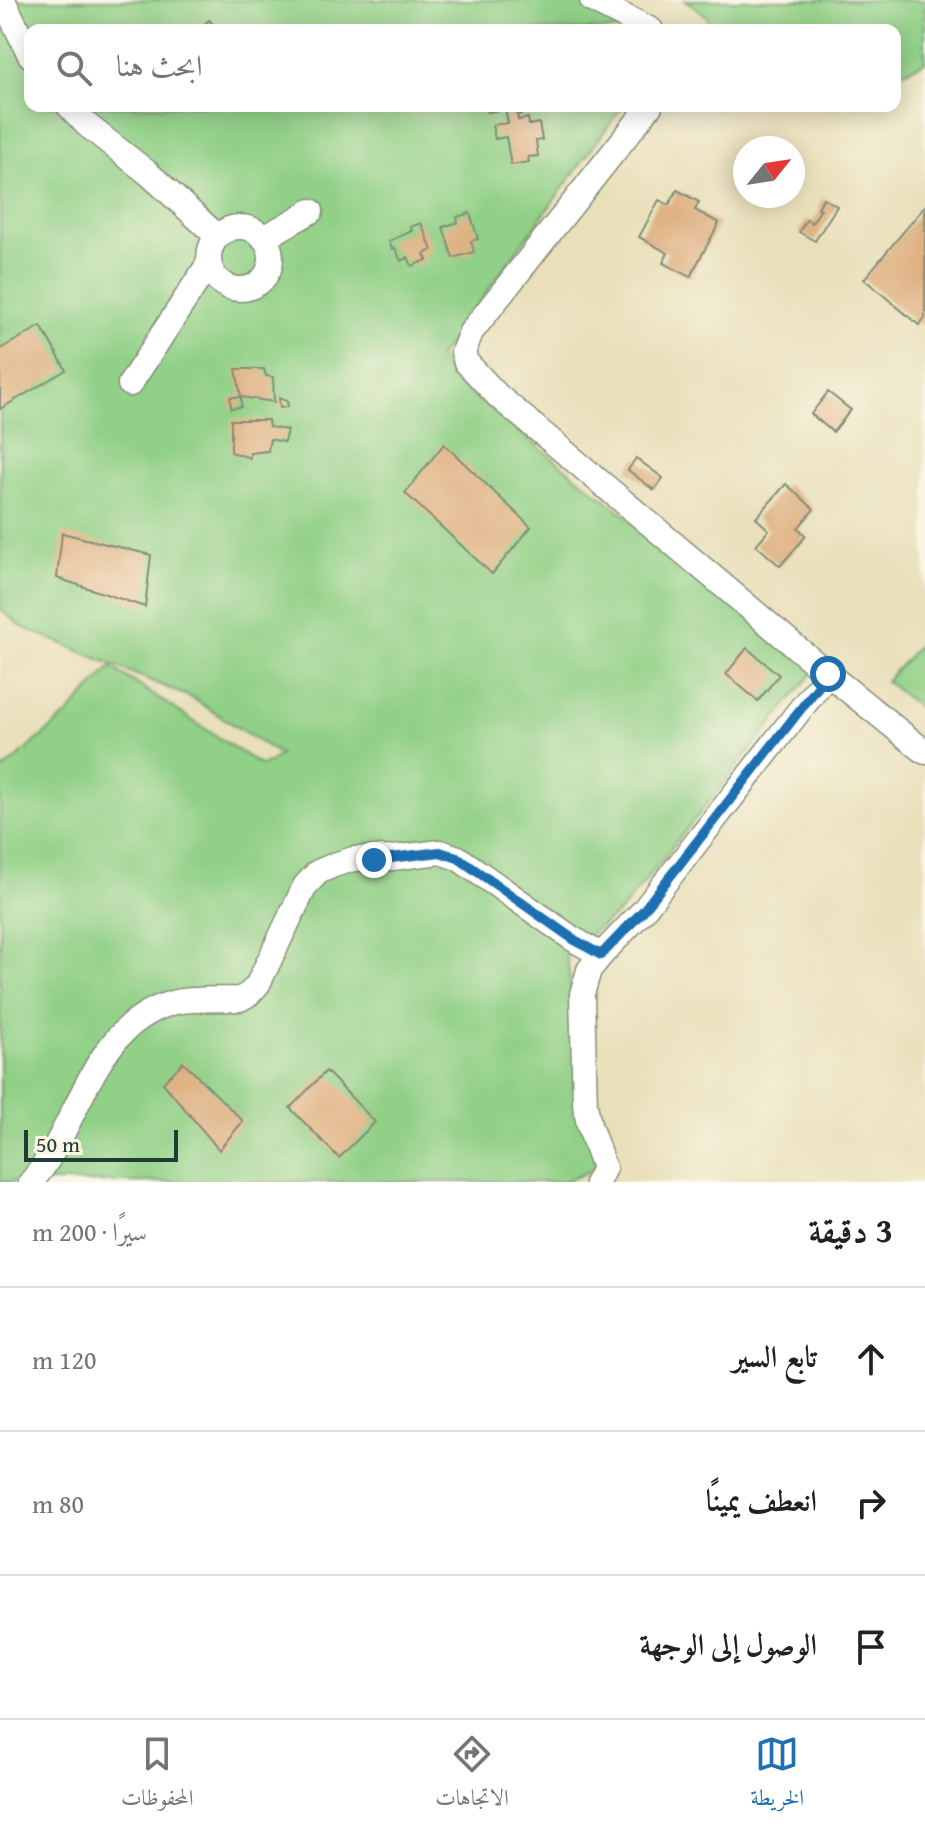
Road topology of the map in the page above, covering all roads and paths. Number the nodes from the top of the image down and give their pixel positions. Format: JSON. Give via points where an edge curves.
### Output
{"nodes":[{"id":1,"x":3,"y":0,"type":"edge"},
{"id":2,"x":592,"y":0,"type":"edge"},
{"id":3,"x":639,"y":24,"type":"edge"},
{"id":4,"x":24,"y":43,"type":"edge"},
{"id":5,"x":75,"y":112,"type":"edge"},
{"id":6,"x":645,"y":112,"type":"edge"},
{"id":7,"x":311,"y":211,"type":"dead end"},
{"id":8,"x":217,"y":236,"type":"junction"},
{"id":9,"x":264,"y":238,"type":"junction"},
{"id":10,"x":209,"y":263,"type":"junction"},
{"id":11,"x":130,"y":384,"type":"dead end"},
{"id":12,"x":828,"y":674,"type":"junction"},
{"id":13,"x":925,"y":752,"type":"edge"},
{"id":14,"x":601,"y":955,"type":"junction"},
{"id":15,"x":31,"y":1182,"type":"edge"},
{"id":16,"x":597,"y":1182,"type":"edge"}],
"edges":[{"from":1,"to":4,"type":"street"},
{"from":2,"to":3,"type":"street"},
{"from":5,"to":8,"type":"street"},
{"from":6,"to":12,"type":"street","via":[[471,332],[463,352],[466,362],[498,396]]},
{"from":7,"to":9,"type":"street"},
{"from":8,"to":9,"type":"street","via":[[241,227]]},
{"from":8,"to":10,"type":"street"},
{"from":9,"to":10,"type":"street","via":[[271,265],[253,287],[225,286]]},
{"from":10,"to":11,"type":"street"},
{"from":12,"to":13,"type":"street"},
{"from":12,"to":14,"type":"street","via":[[643,911]]},
{"from":14,"to":15,"type":"street","via":[[458,858],[440,852],[334,865],[305,886],[249,994],[157,1008],[113,1042]]},
{"from":14,"to":16,"type":"street","via":[[589,970],[582,994],[585,1104],[604,1168]]}]}
